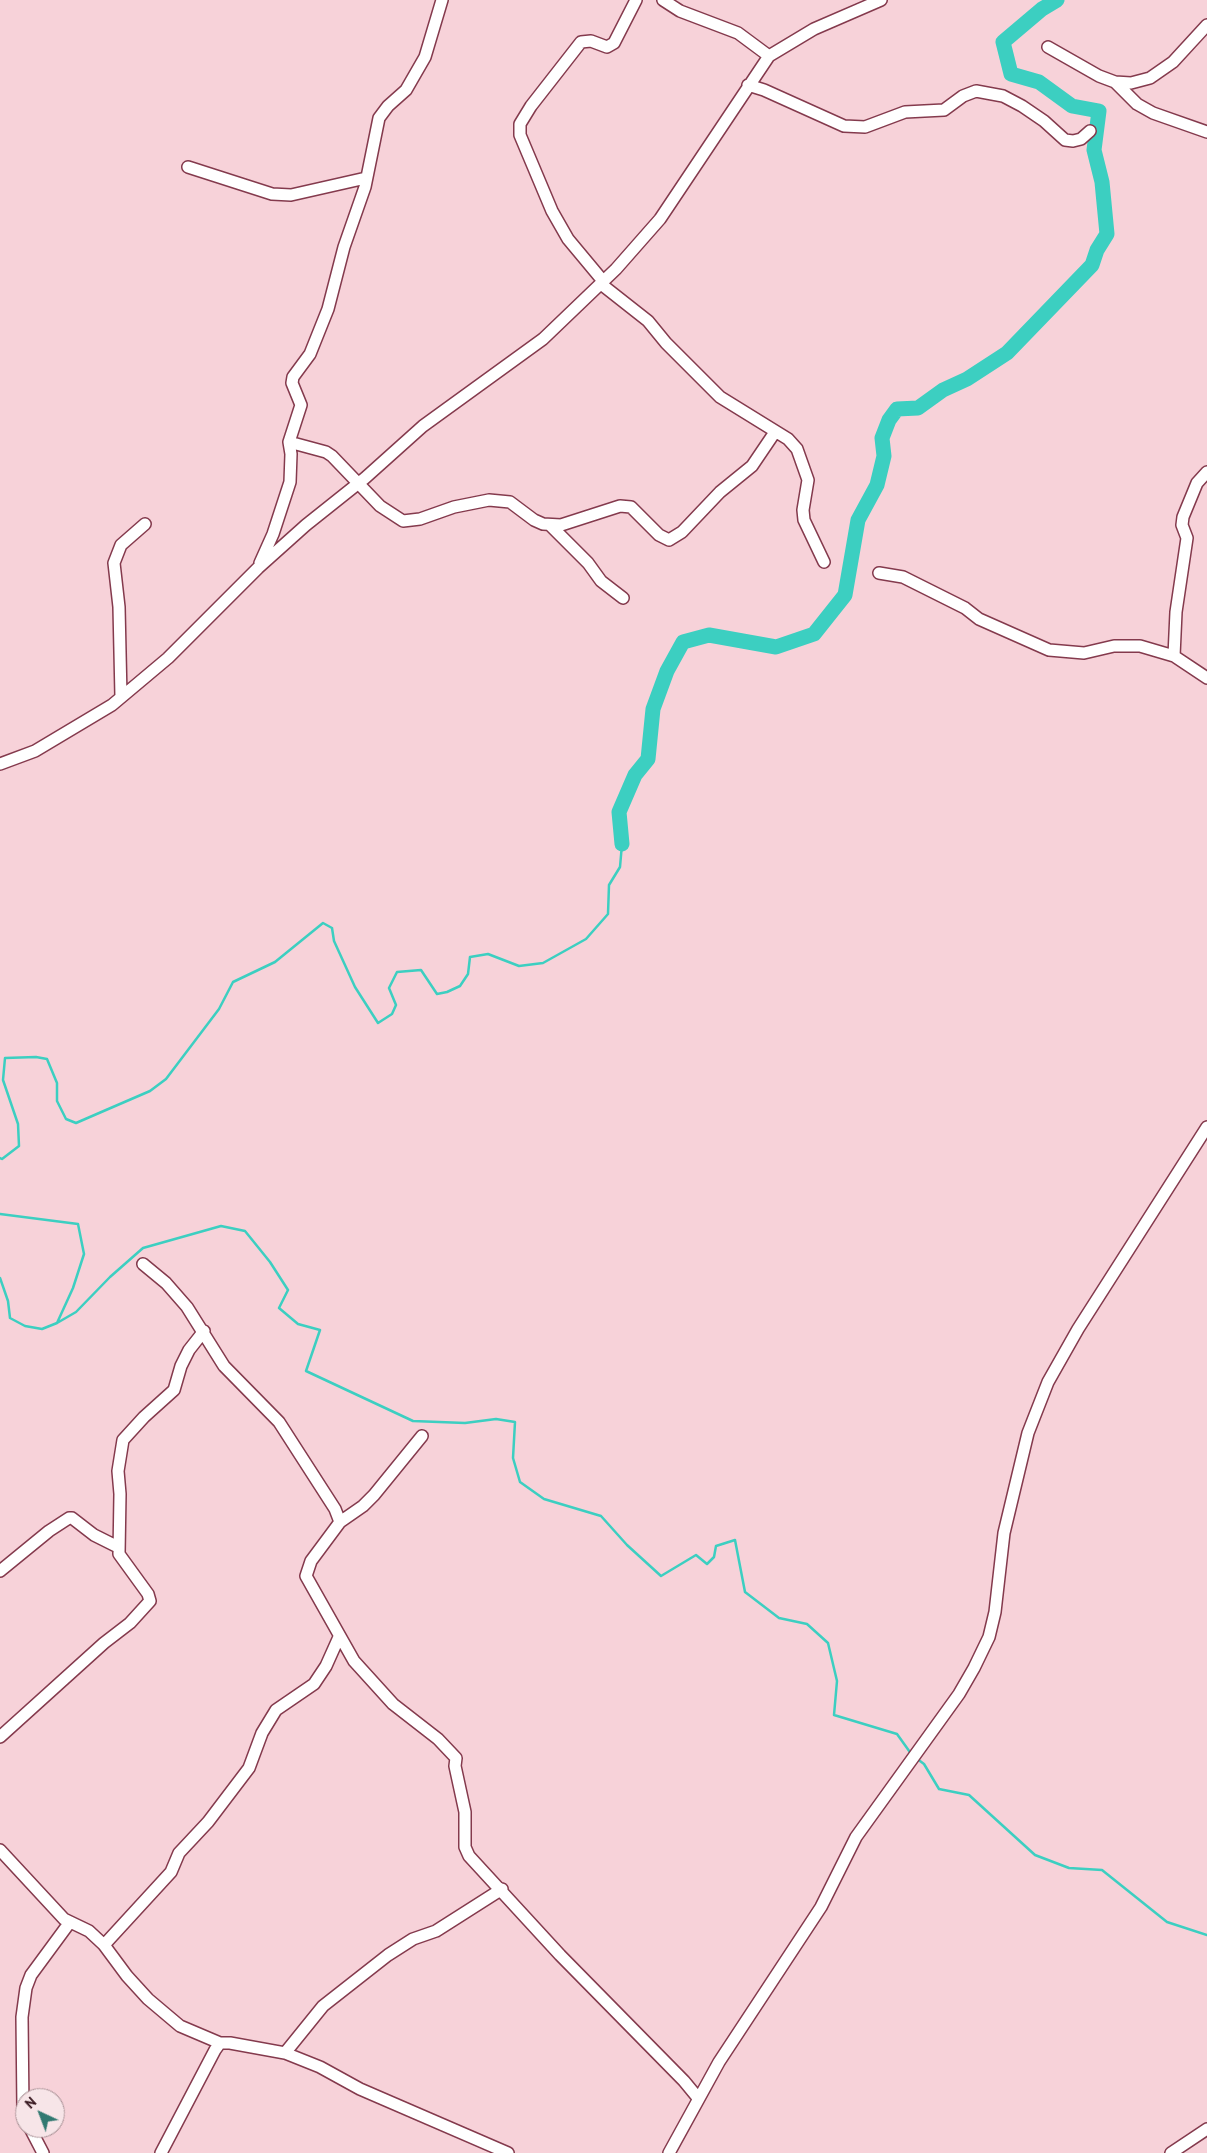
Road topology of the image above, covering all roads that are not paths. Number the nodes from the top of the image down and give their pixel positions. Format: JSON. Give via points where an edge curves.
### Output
{"nodes":[{"id":1,"x":442,"y":0,"type":"edge"},
{"id":2,"x":636,"y":0,"type":"edge"},
{"id":3,"x":662,"y":0,"type":"edge"},
{"id":4,"x":881,"y":0,"type":"edge"},
{"id":5,"x":1207,"y":25,"type":"edge"},
{"id":6,"x":1048,"y":47,"type":"dead end"},
{"id":7,"x":769,"y":56,"type":"junction"},
{"id":8,"x":1115,"y":82,"type":"junction"},
{"id":9,"x":748,"y":86,"type":"junction"},
{"id":10,"x":1090,"y":131,"type":"dead end"},
{"id":11,"x":1207,"y":132,"type":"edge"},
{"id":12,"x":188,"y":167,"type":"dead end"},
{"id":13,"x":366,"y":178,"type":"junction"},
{"id":14,"x":602,"y":283,"type":"junction"},
{"id":15,"x":775,"y":432,"type":"junction"},
{"id":16,"x":289,"y":442,"type":"junction"},
{"id":17,"x":1207,"y":472,"type":"edge"},
{"id":18,"x":358,"y":484,"type":"junction"},
{"id":19,"x":144,"y":524,"type":"dead end"},
{"id":20,"x":550,"y":526,"type":"junction"},
{"id":21,"x":824,"y":562,"type":"dead end"},
{"id":22,"x":258,"y":568,"type":"junction"},
{"id":23,"x":879,"y":573,"type":"dead end"},
{"id":24,"x":623,"y":598,"type":"dead end"},
{"id":25,"x":1174,"y":656,"type":"junction"},
{"id":26,"x":1207,"y":678,"type":"edge"},
{"id":27,"x":121,"y":697,"type":"junction"},
{"id":28,"x":0,"y":764,"type":"edge"},
{"id":29,"x":1207,"y":1127,"type":"edge"},
{"id":30,"x":143,"y":1264,"type":"dead end"},
{"id":31,"x":204,"y":1331,"type":"junction"},
{"id":32,"x":422,"y":1436,"type":"dead end"},
{"id":33,"x":340,"y":1522,"type":"junction"},
{"id":34,"x":118,"y":1547,"type":"junction"},
{"id":35,"x":0,"y":1571,"type":"edge"},
{"id":36,"x":339,"y":1637,"type":"junction"},
{"id":37,"x":0,"y":1737,"type":"edge"},
{"id":38,"x":0,"y":1850,"type":"edge"},
{"id":39,"x":502,"y":1889,"type":"junction"},
{"id":40,"x":70,"y":1922,"type":"junction"},
{"id":41,"x":104,"y":1945,"type":"junction"},
{"id":42,"x":220,"y":2043,"type":"junction"},
{"id":43,"x":285,"y":2053,"type":"junction"},
{"id":44,"x":22,"y":2088,"type":"edge"},
{"id":45,"x":698,"y":2098,"type":"junction"},
{"id":46,"x":1207,"y":2129,"type":"edge"},
{"id":47,"x":35,"y":2138,"type":"edge"},
{"id":48,"x":43,"y":2153,"type":"edge"},
{"id":49,"x":161,"y":2153,"type":"edge"},
{"id":50,"x":508,"y":2153,"type":"edge"},
{"id":51,"x":669,"y":2153,"type":"edge"},
{"id":52,"x":1171,"y":2153,"type":"edge"}],
"edges":[{"from":1,"to":13,"type":"street","via":[[426,57],[406,90],[379,118]]},
{"from":2,"to":14,"type":"street","via":[[614,44],[607,47],[591,41],[581,42],[520,124],[520,135],[552,211],[568,239]]},
{"from":3,"to":7,"type":"street","via":[[738,33]]},
{"from":4,"to":7,"type":"street","via":[[814,29]]},
{"from":5,"to":8,"type":"street","via":[[1173,62],[1150,78],[1131,83]]},
{"from":6,"to":8,"type":"street","via":[[1080,67]]},
{"from":7,"to":9,"type":"street"},
{"from":8,"to":11,"type":"street","via":[[1137,104],[1153,113]]},
{"from":9,"to":10,"type":"street","via":[[844,126],[865,127],[905,112],[944,110],[976,91],[1003,96],[1022,106],[1065,140],[1081,139]]},
{"from":9,"to":14,"type":"street","via":[[660,219]]},
{"from":12,"to":13,"type":"street","via":[[272,194],[291,195]]},
{"from":13,"to":16,"type":"street","via":[[328,309],[310,354],[293,377],[292,383],[301,405]]},
{"from":14,"to":15,"type":"street","via":[[648,321],[720,397]]},
{"from":14,"to":18,"type":"street","via":[[543,339],[423,426]]},
{"from":15,"to":20,"type":"street","via":[[752,466],[720,492],[675,538],[665,539],[630,507],[620,506]]},
{"from":15,"to":21,"type":"street","via":[[792,444],[804,462],[808,480],[804,520]]},
{"from":16,"to":18,"type":"street","via":[[326,452]]},
{"from":16,"to":22,"type":"street","via":[[288,489]]},
{"from":17,"to":25,"type":"street","via":[[1197,483],[1183,517],[1182,526],[1187,538],[1176,612]]},
{"from":18,"to":20,"type":"street","via":[[380,506],[403,521],[489,500],[510,502],[534,520]]},
{"from":18,"to":22,"type":"street"},
{"from":19,"to":27,"type":"street","via":[[121,545],[114,562],[119,607]]},
{"from":20,"to":24,"type":"street","via":[[588,563],[601,581]]},
{"from":22,"to":27,"type":"street","via":[[168,658]]},
{"from":23,"to":25,"type":"street","via":[[903,577],[979,619],[1049,650],[1084,653],[1114,646],[1140,646]]},
{"from":25,"to":26,"type":"street"},
{"from":27,"to":28,"type":"street","via":[[35,751]]},
{"from":29,"to":45,"type":"street","via":[[1048,1382],[1028,1433],[1004,1533],[995,1612],[974,1668],[959,1694],[856,1838],[821,1907]]},
{"from":30,"to":31,"type":"street","via":[[166,1284]]},
{"from":31,"to":33,"type":"street","via":[[224,1366],[279,1422],[336,1509]]},
{"from":31,"to":34,"type":"street","via":[[189,1350],[174,1390],[123,1440],[118,1471]]},
{"from":32,"to":33,"type":"street","via":[[374,1496]]},
{"from":33,"to":36,"type":"street","via":[[311,1561],[306,1576]]},
{"from":34,"to":35,"type":"street","via":[[68,1518]]},
{"from":34,"to":37,"type":"street","via":[[123,1562],[148,1594],[148,1605]]},
{"from":36,"to":39,"type":"street","via":[[354,1661],[393,1704],[432,1734],[456,1758],[465,1812],[465,1848]]},
{"from":36,"to":41,"type":"street","via":[[314,1684],[276,1710],[262,1733],[250,1768],[180,1853],[171,1872]]},
{"from":38,"to":40,"type":"street"},
{"from":39,"to":43,"type":"street","via":[[436,1932],[413,1939],[388,1955],[323,2006]]},
{"from":39,"to":45,"type":"street","via":[[560,1955]]},
{"from":40,"to":41,"type":"street","via":[[88,1931]]},
{"from":40,"to":44,"type":"street","via":[[31,1975],[26,1988],[22,2017]]},
{"from":41,"to":42,"type":"street","via":[[127,1976],[172,2020]]},
{"from":42,"to":43,"type":"street"},
{"from":42,"to":49,"type":"street"},
{"from":43,"to":50,"type":"street"},
{"from":45,"to":51,"type":"street"},
{"from":46,"to":52,"type":"street"},
{"from":47,"to":48,"type":"street"}]}
